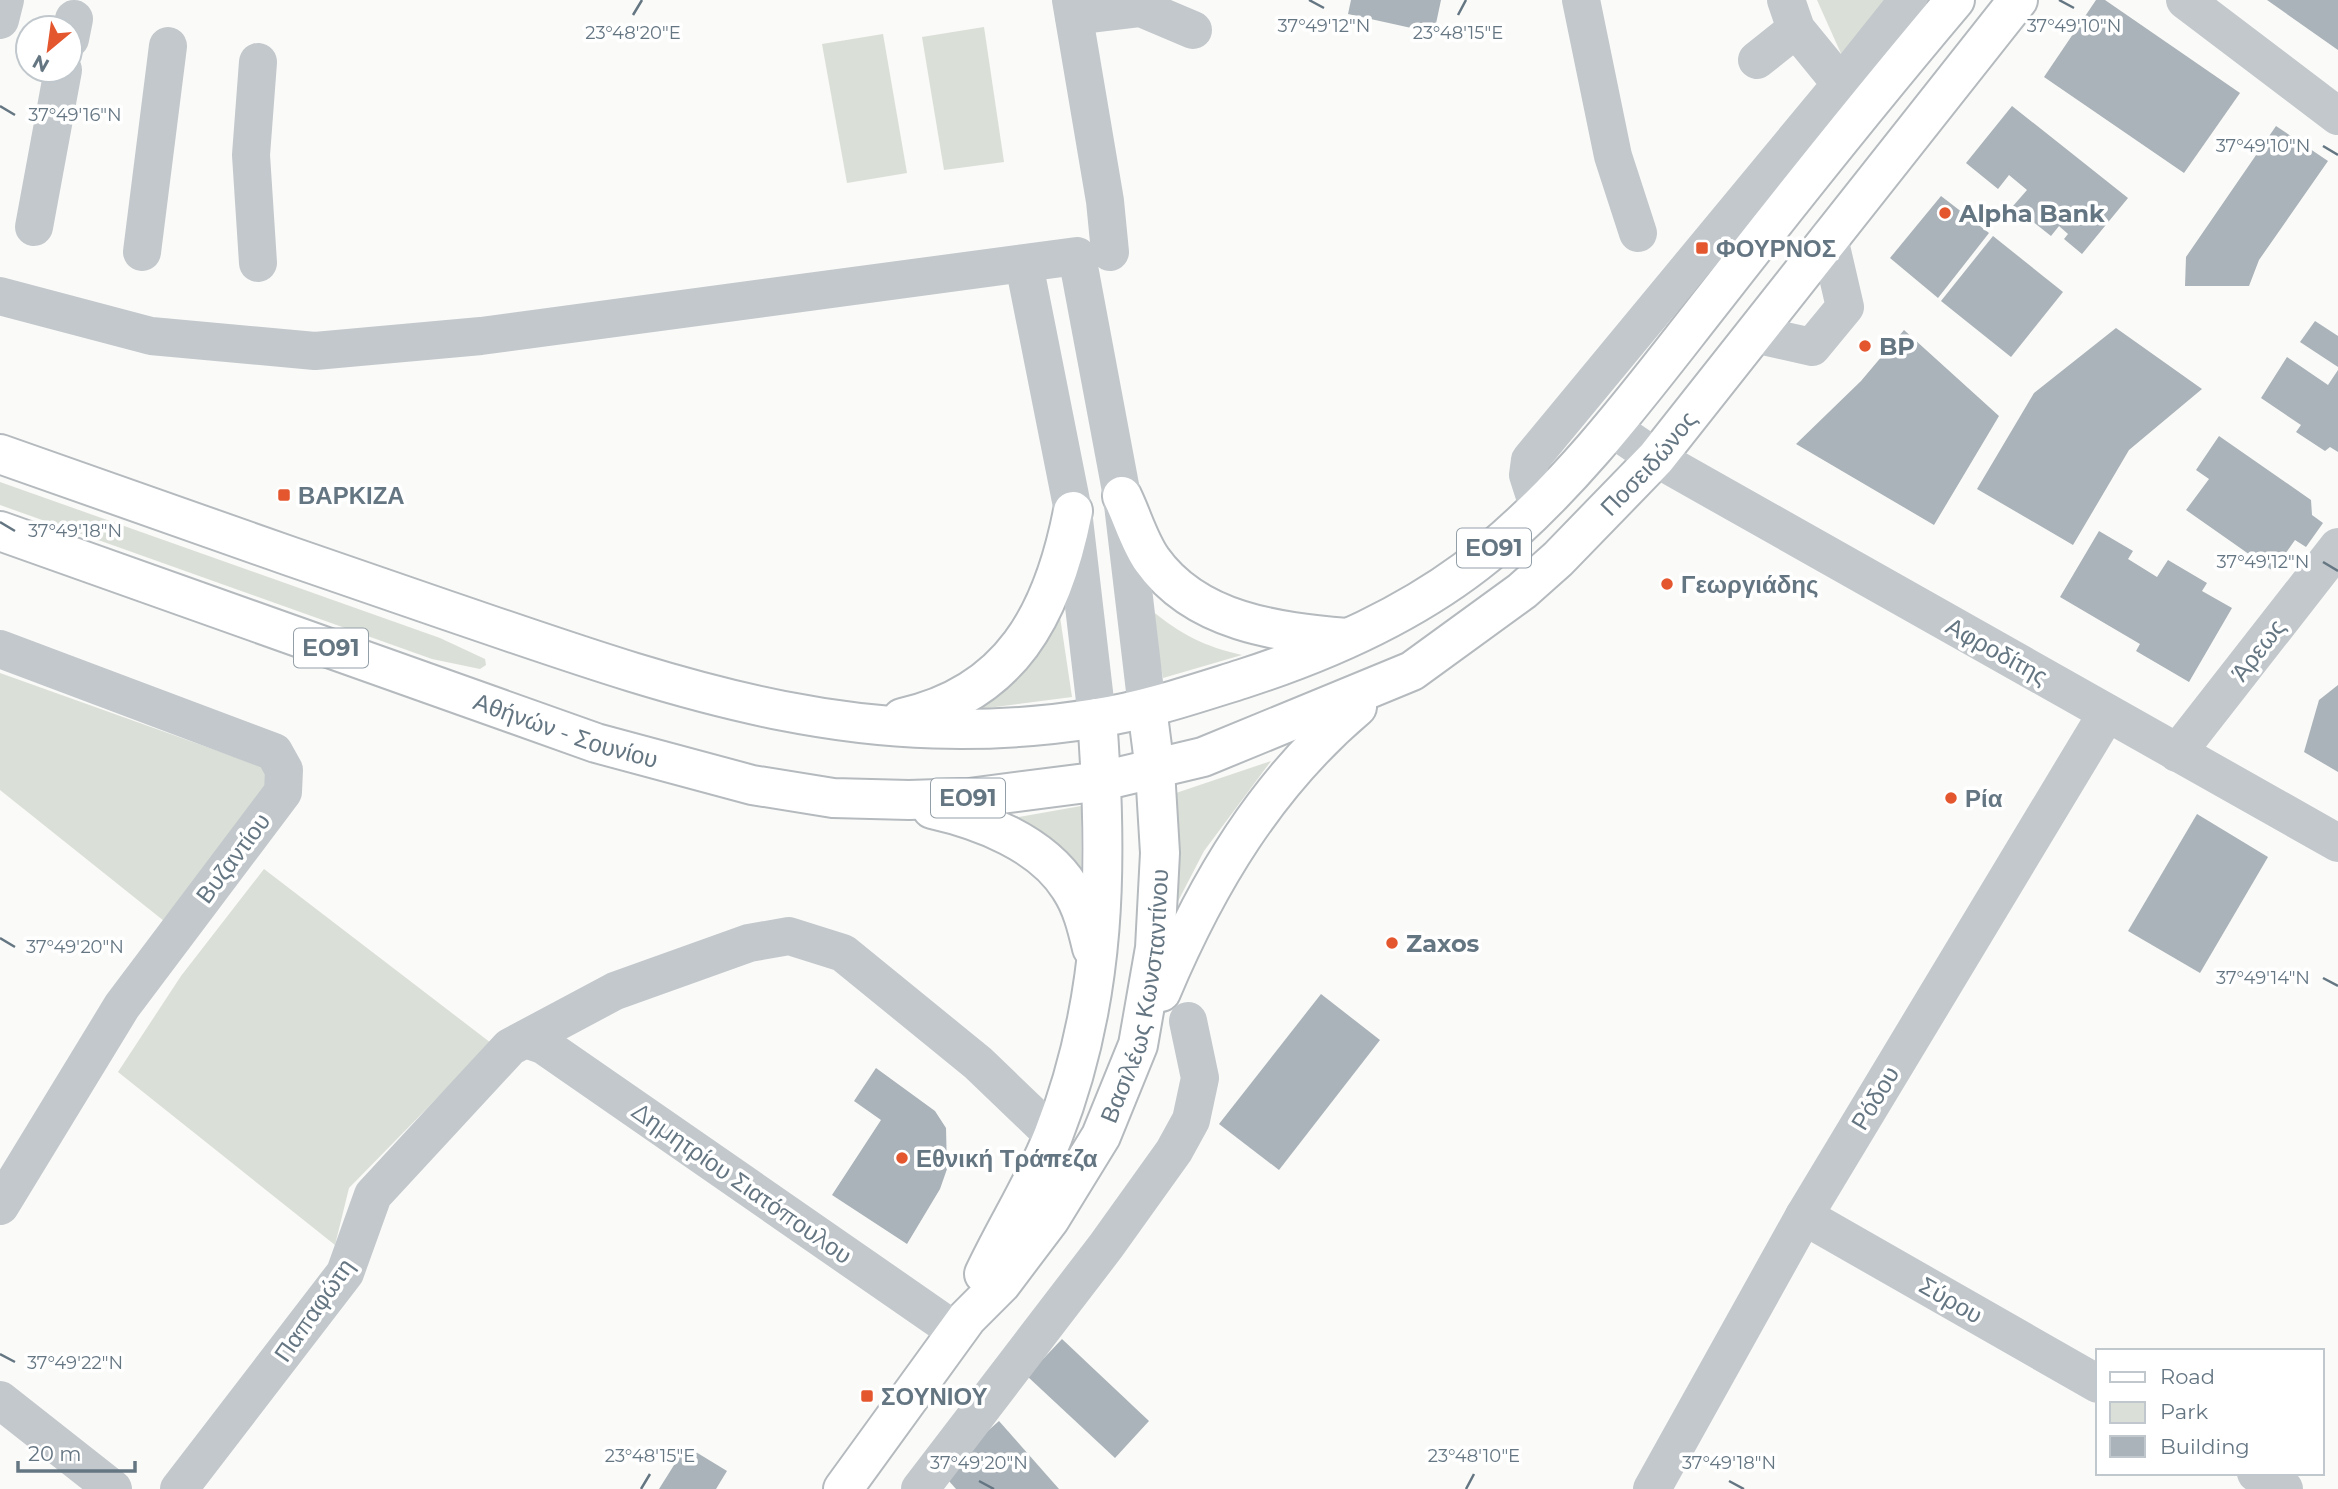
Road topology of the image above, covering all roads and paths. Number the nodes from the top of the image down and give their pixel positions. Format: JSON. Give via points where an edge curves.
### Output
{"nodes":[{"id":1,"x":5,"y":0,"type":"edge"},
{"id":2,"x":1581,"y":0,"type":"edge"},
{"id":3,"x":1908,"y":0,"type":"edge"},
{"id":4,"x":1955,"y":0,"type":"edge"},
{"id":5,"x":2018,"y":0,"type":"edge"},
{"id":6,"x":2185,"y":0,"type":"edge"},
{"id":7,"x":1072,"y":8,"type":"edge"},
{"id":8,"x":1791,"y":14,"type":"edge"},
{"id":9,"x":0,"y":20,"type":"edge"},
{"id":10,"x":1193,"y":30,"type":"dead end"},
{"id":11,"x":168,"y":46,"type":"dead end"},
{"id":12,"x":1756,"y":60,"type":"dead end"},
{"id":13,"x":258,"y":62,"type":"dead end"},
{"id":14,"x":60,"y":84,"type":"edge"},
{"id":15,"x":1841,"y":84,"type":"junction"},
{"id":16,"x":2338,"y":116,"type":"edge"},
{"id":17,"x":34,"y":227,"type":"dead end"},
{"id":18,"x":1637,"y":233,"type":"dead end"},
{"id":19,"x":1829,"y":238,"type":"junction"},
{"id":20,"x":142,"y":253,"type":"dead end"},
{"id":21,"x":1093,"y":254,"type":"junction"},
{"id":22,"x":258,"y":263,"type":"dead end"},
{"id":23,"x":1024,"y":264,"type":"junction"},
{"id":24,"x":0,"y":296,"type":"edge"},
{"id":25,"x":1754,"y":334,"type":"junction"},
{"id":26,"x":1612,"y":428,"type":"junction"},
{"id":27,"x":0,"y":454,"type":"edge"},
{"id":28,"x":1656,"y":458,"type":"junction"},
{"id":29,"x":1122,"y":496,"type":"junction"},
{"id":30,"x":1538,"y":506,"type":"junction"},
{"id":31,"x":1073,"y":511,"type":"junction"},
{"id":32,"x":0,"y":531,"type":"edge"},
{"id":33,"x":2338,"y":547,"type":"edge"},
{"id":34,"x":1352,"y":639,"type":"junction"},
{"id":35,"x":0,"y":649,"type":"edge"},
{"id":36,"x":1412,"y":671,"type":"junction"},
{"id":37,"x":1147,"y":708,"type":"junction"},
{"id":38,"x":2107,"y":713,"type":"junction"},
{"id":39,"x":1097,"y":718,"type":"junction"},
{"id":40,"x":845,"y":723,"type":"junction"},
{"id":41,"x":2178,"y":752,"type":"junction"},
{"id":42,"x":1155,"y":770,"type":"junction"},
{"id":43,"x":1102,"y":781,"type":"junction"},
{"id":44,"x":833,"y":798,"type":"junction"},
{"id":45,"x":2338,"y":843,"type":"edge"},
{"id":46,"x":1095,"y":991,"type":"junction"},
{"id":47,"x":1188,"y":1021,"type":"dead end"},
{"id":48,"x":526,"y":1039,"type":"junction"},
{"id":49,"x":1138,"y":1045,"type":"junction"},
{"id":50,"x":1053,"y":1135,"type":"junction"},
{"id":51,"x":0,"y":1206,"type":"edge"},
{"id":52,"x":1804,"y":1216,"type":"junction"},
{"id":53,"x":962,"y":1325,"type":"junction"},
{"id":54,"x":2096,"y":1383,"type":"edge"},
{"id":55,"x":0,"y":1400,"type":"edge"},
{"id":56,"x":2260,"y":1475,"type":"edge"},
{"id":57,"x":113,"y":1489,"type":"edge"},
{"id":58,"x":179,"y":1489,"type":"edge"},
{"id":59,"x":843,"y":1489,"type":"edge"},
{"id":60,"x":920,"y":1489,"type":"edge"},
{"id":61,"x":1652,"y":1489,"type":"edge"},
{"id":62,"x":2284,"y":1489,"type":"edge"}],
"edges":[{"from":1,"to":9,"type":"street"},
{"from":2,"to":18,"type":"street","via":[[1613,156]]},
{"from":3,"to":15,"type":"street"},
{"from":4,"to":26,"type":"main road","name":"Ποσειδώνος","number":"ΕΟ91"},
{"from":5,"to":19,"type":"main road","name":"Ποσειδώνος","number":"ΕΟ91"},
{"from":6,"to":16,"type":"street"},
{"from":7,"to":10,"type":"street","via":[[1142,8]]},
{"from":7,"to":21,"type":"street","via":[[1105,201]]},
{"from":8,"to":12,"type":"street"},
{"from":8,"to":15,"type":"street"},
{"from":11,"to":20,"type":"street"},
{"from":13,"to":22,"type":"street","via":[[251,155]]},
{"from":14,"to":17,"type":"street"},
{"from":15,"to":30,"type":"street","via":[[1530,460],[1528,475]]},
{"from":19,"to":25,"type":"main road","name":"Ποσειδώνος","number":"ΕΟ91"},
{"from":19,"to":25,"type":"street","via":[[1845,307],[1812,347]]},
{"from":21,"to":23,"type":"street"},
{"from":21,"to":29,"type":"street"},
{"from":23,"to":24,"type":"street","via":[[481,336],[315,351],[151,336]]},
{"from":23,"to":31,"type":"street"},
{"from":25,"to":28,"type":"main road","name":"Ποσειδώνος","number":"ΕΟ91"},
{"from":26,"to":28,"type":"street","name":"Αφροδίτης"},
{"from":26,"to":30,"type":"main road","name":"Ποσειδώνος","number":"ΕΟ91"},
{"from":27,"to":40,"type":"main road","number":"ΕΟ91","via":[[617,668],[732,702]]},
{"from":28,"to":36,"type":"main road","name":"Ποσειδώνος","number":"ΕΟ91","via":[[1522,591]]},
{"from":28,"to":38,"type":"street","name":"Αφροδίτης"},
{"from":29,"to":34,"type":"main road","via":[[1152,560],[1200,603],[1248,624]]},
{"from":29,"to":37,"type":"street"},
{"from":30,"to":34,"type":"main road","name":"Ποσειδώνος","number":"ΕΟ91","via":[[1489,553],[1444,586]]},
{"from":31,"to":39,"type":"street"},
{"from":31,"to":40,"type":"main road","via":[[1064,558],[1046,600],[1017,653],[1001,668],[938,710]]},
{"from":32,"to":44,"type":"main road","name":"Αθήνών - Σουνίου","number":"ΕΟ91","via":[[596,743],[752,785]]},
{"from":33,"to":41,"type":"street","name":"Άρεως"},
{"from":34,"to":37,"type":"main road","name":"Ποσειδώνος","number":"ΕΟ91"},
{"from":35,"to":51,"type":"street","name":"Βυζαντίου","via":[[274,751],[284,770],[283,792],[122,1006]]},
{"from":36,"to":42,"type":"main road","name":"Ποσειδώνος","number":"ΕΟ91","via":[[1282,727]]},
{"from":36,"to":49,"type":"main road","via":[[1357,707],[1318,740],[1239,839],[1206,893]]},
{"from":37,"to":39,"type":"main road","name":"Ποσειδώνος","number":"ΕΟ91"},
{"from":37,"to":42,"type":"main road","name":"Βασιλέως Κωνσταντίνου"},
{"from":38,"to":41,"type":"street","name":"Αφροδίτης"},
{"from":38,"to":52,"type":"street","name":"Ρόδου"},
{"from":39,"to":40,"type":"main road","number":"ΕΟ91","via":[[969,730]]},
{"from":39,"to":43,"type":"main road","name":"Βασιλέως Κωνσταντίνου"},
{"from":41,"to":45,"type":"street","name":"Αφροδίτης"},
{"from":42,"to":43,"type":"main road","name":"Αθήνών - Σουνίου","number":"ΕΟ91"},
{"from":42,"to":49,"type":"main road","name":"Βασιλέως Κωνσταντίνου","via":[[1158,904]]},
{"from":43,"to":44,"type":"main road","name":"Αθήνών - Σουνίου","number":"ΕΟ91","via":[[969,797]]},
{"from":43,"to":46,"type":"main road","name":"Βασιλέως Κωνσταντίνου","via":[[1104,846]]},
{"from":44,"to":46,"type":"main road","via":[[935,809],[1024,844],[1069,886],[1084,917],[1093,953]]},
{"from":46,"to":50,"type":"main road","name":"Βασιλέως Κωνσταντίνου"},
{"from":47,"to":60,"type":"street","via":[[1200,1078],[1191,1120],[1174,1151]]},
{"from":48,"to":50,"type":"street","name":"Παπαφώτη","via":[[615,991],[749,943],[789,936],[843,953],[978,1063]]},
{"from":48,"to":53,"type":"street","name":"Δημητρίου Σιατόπουλου","via":[[544,1045]]},
{"from":48,"to":58,"type":"street","name":"Παπαφώτη","via":[[510,1047],[373,1195],[345,1273]]},
{"from":49,"to":53,"type":"main road","name":"Βασιλέως Κωνσταντίνου","via":[[1101,1136],[1050,1219],[1001,1284]]},
{"from":50,"to":53,"type":"main road","name":"Βασιλέως Κωνσταντίνου"},
{"from":52,"to":54,"type":"street","name":"Σύρου"},
{"from":52,"to":61,"type":"street","name":"Ρόδου"},
{"from":53,"to":59,"type":"main road","name":"Βασιλέως Κωνσταντίνου"},
{"from":55,"to":57,"type":"street"},
{"from":56,"to":62,"type":"street"}]}
